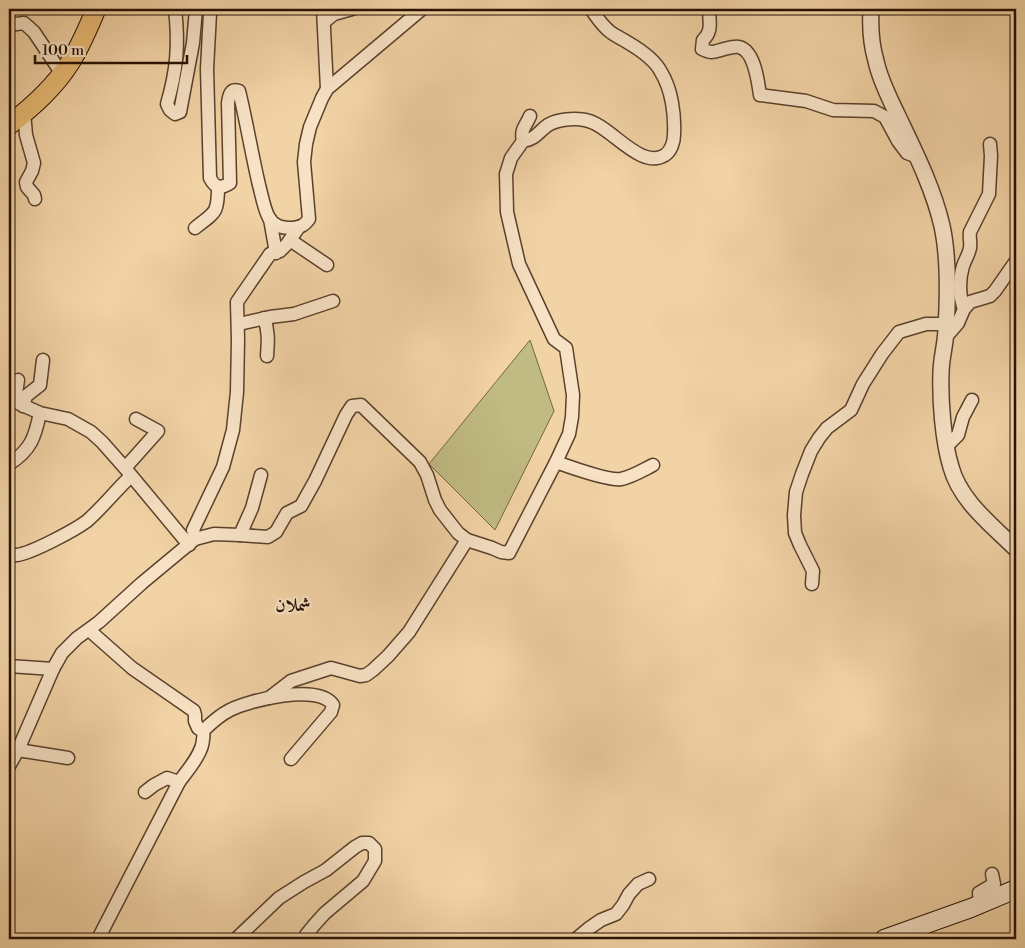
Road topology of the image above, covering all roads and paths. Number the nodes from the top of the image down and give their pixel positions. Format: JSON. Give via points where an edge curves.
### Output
{"nodes":[{"id":1,"x":96,"y":9,"type":"edge"},
{"id":2,"x":175,"y":9,"type":"edge"},
{"id":3,"x":196,"y":9,"type":"edge"},
{"id":4,"x":208,"y":9,"type":"edge"},
{"id":5,"x":352,"y":9,"type":"edge"},
{"id":6,"x":422,"y":9,"type":"edge"},
{"id":7,"x":591,"y":9,"type":"edge"},
{"id":8,"x":709,"y":9,"type":"edge"},
{"id":9,"x":871,"y":9,"type":"edge"},
{"id":10,"x":324,"y":15,"type":"edge"},
{"id":11,"x":9,"y":25,"type":"edge"},
{"id":12,"x":62,"y":74,"type":"junction"},
{"id":13,"x":327,"y":89,"type":"junction"},
{"id":14,"x":24,"y":112,"type":"junction"},
{"id":15,"x":530,"y":116,"type":"dead end"},
{"id":16,"x":9,"y":125,"type":"edge"},
{"id":17,"x":523,"y":141,"type":"junction"},
{"id":18,"x":990,"y":144,"type":"dead end"},
{"id":19,"x":918,"y":158,"type":"junction"},
{"id":20,"x":218,"y":187,"type":"junction"},
{"id":21,"x":35,"y":199,"type":"dead end"},
{"id":22,"x":270,"y":219,"type":"junction"},
{"id":23,"x":299,"y":227,"type":"junction"},
{"id":24,"x":195,"y":228,"type":"dead end"},
{"id":25,"x":290,"y":240,"type":"junction"},
{"id":26,"x":276,"y":253,"type":"junction"},
{"id":27,"x":1016,"y":261,"type":"edge"},
{"id":28,"x":327,"y":265,"type":"dead end"},
{"id":29,"x":333,"y":301,"type":"dead end"},
{"id":30,"x":964,"y":309,"type":"junction"},
{"id":31,"x":264,"y":318,"type":"junction"},
{"id":32,"x":238,"y":324,"type":"junction"},
{"id":33,"x":946,"y":331,"type":"junction"},
{"id":34,"x":267,"y":356,"type":"dead end"},
{"id":35,"x":43,"y":360,"type":"dead end"},
{"id":36,"x":18,"y":380,"type":"dead end"},
{"id":37,"x":972,"y":400,"type":"dead end"},
{"id":38,"x":15,"y":402,"type":"edge"},
{"id":39,"x":40,"y":413,"type":"junction"},
{"id":40,"x":136,"y":419,"type":"dead end"},
{"id":41,"x":947,"y":446,"type":"junction"},
{"id":42,"x":556,"y":462,"type":"junction"},
{"id":43,"x":9,"y":464,"type":"edge"},
{"id":44,"x":653,"y":464,"type":"dead end"},
{"id":45,"x":128,"y":472,"type":"junction"},
{"id":46,"x":261,"y":475,"type":"dead end"},
{"id":47,"x":240,"y":535,"type":"junction"},
{"id":48,"x":467,"y":540,"type":"junction"},
{"id":49,"x":192,"y":542,"type":"junction"},
{"id":50,"x":1016,"y":549,"type":"edge"},
{"id":51,"x":9,"y":555,"type":"edge"},
{"id":52,"x":812,"y":584,"type":"dead end"},
{"id":53,"x":89,"y":630,"type":"junction"},
{"id":54,"x":9,"y":666,"type":"edge"},
{"id":55,"x":53,"y":669,"type":"junction"},
{"id":56,"x":268,"y":698,"type":"junction"},
{"id":57,"x":195,"y":715,"type":"junction"},
{"id":58,"x":220,"y":717,"type":"junction"},
{"id":59,"x":203,"y":731,"type":"junction"},
{"id":60,"x":18,"y":750,"type":"junction"},
{"id":61,"x":68,"y":758,"type":"dead end"},
{"id":62,"x":291,"y":759,"type":"dead end"},
{"id":63,"x":9,"y":766,"type":"edge"},
{"id":64,"x":179,"y":782,"type":"junction"},
{"id":65,"x":145,"y":792,"type":"dead end"},
{"id":66,"x":992,"y":874,"type":"dead end"},
{"id":67,"x":649,"y":879,"type":"dead end"},
{"id":68,"x":1016,"y":889,"type":"edge"},
{"id":69,"x":980,"y":904,"type":"junction"},
{"id":70,"x":98,"y":939,"type":"edge"},
{"id":71,"x":236,"y":939,"type":"edge"},
{"id":72,"x":304,"y":939,"type":"edge"},
{"id":73,"x":576,"y":939,"type":"edge"},
{"id":74,"x":884,"y":939,"type":"edge"}],
"edges":[{"from":1,"to":12,"type":"main road"},
{"from":2,"to":3,"type":"street","via":[[177,54],[167,104],[175,114],[180,112]]},
{"from":4,"to":20,"type":"street","via":[[210,178]]},
{"from":5,"to":10,"type":"street"},
{"from":6,"to":13,"type":"street"},
{"from":7,"to":17,"type":"street","via":[[608,30],[642,52],[662,72],[670,92],[674,123],[674,138],[668,153],[655,159],[646,157],[594,122],[584,120],[555,122],[537,136]]},
{"from":8,"to":19,"type":"street","via":[[710,28],[702,49],[711,53],[738,47],[745,50],[752,58],[760,95],[806,101],[833,110],[874,111],[885,117],[907,153]]},
{"from":9,"to":19,"type":"street","via":[[872,44],[882,82]]},
{"from":10,"to":13,"type":"street"},
{"from":11,"to":12,"type":"street","via":[[24,23],[34,32]]},
{"from":12,"to":14,"type":"main road","via":[[48,92]]},
{"from":13,"to":23,"type":"street","via":[[306,144],[304,162],[309,220]]},
{"from":14,"to":16,"type":"main road"},
{"from":14,"to":21,"type":"street","via":[[34,163],[26,182]]},
{"from":15,"to":17,"type":"street","via":[[523,130]]},
{"from":17,"to":42,"type":"street","via":[[510,158],[506,174],[507,212],[519,264],[554,339],[566,348],[573,395],[569,434]]},
{"from":18,"to":30,"type":"street","via":[[989,194],[970,232],[970,250],[961,277]]},
{"from":19,"to":33,"type":"street","via":[[943,233]]},
{"from":20,"to":22,"type":"street","via":[[230,183],[228,103],[230,94],[236,90],[240,95],[254,166]]},
{"from":20,"to":24,"type":"street","via":[[216,211]]},
{"from":22,"to":23,"type":"street","via":[[276,226]]},
{"from":22,"to":26,"type":"street"},
{"from":23,"to":25,"type":"street"},
{"from":25,"to":26,"type":"street"},
{"from":25,"to":28,"type":"street"},
{"from":26,"to":32,"type":"street","via":[[270,254],[237,302]]},
{"from":27,"to":30,"type":"street","via":[[990,296],[970,302]]},
{"from":29,"to":31,"type":"street","via":[[294,314]]},
{"from":30,"to":33,"type":"street","via":[[958,323]]},
{"from":31,"to":32,"type":"street"},
{"from":31,"to":34,"type":"street","via":[[269,339]]},
{"from":32,"to":49,"type":"street","via":[[234,430],[223,467],[193,530]]},
{"from":33,"to":41,"type":"street","via":[[941,373]]},
{"from":33,"to":52,"type":"street","via":[[926,324],[898,332],[863,384],[851,410],[818,438],[796,492],[794,515],[800,545],[814,571]]},
{"from":35,"to":38,"type":"street","via":[[40,384]]},
{"from":36,"to":38,"type":"street"},
{"from":37,"to":41,"type":"street","via":[[958,435]]},
{"from":38,"to":39,"type":"street"},
{"from":39,"to":43,"type":"street","via":[[29,448]]},
{"from":39,"to":45,"type":"street","via":[[68,419],[90,432]]},
{"from":40,"to":45,"type":"street","via":[[158,431]]},
{"from":41,"to":50,"type":"street","via":[[950,466],[959,487]]},
{"from":42,"to":44,"type":"street","via":[[620,480]]},
{"from":42,"to":48,"type":"street","via":[[509,553]]},
{"from":45,"to":49,"type":"street"},
{"from":45,"to":51,"type":"street","via":[[116,491],[85,522],[32,550]]},
{"from":46,"to":47,"type":"street"},
{"from":47,"to":48,"type":"street","via":[[268,537],[276,532],[287,513],[301,506],[346,415],[352,406],[361,405],[420,462],[440,510]]},
{"from":47,"to":49,"type":"street","via":[[214,534]]},
{"from":48,"to":56,"type":"street","via":[[409,632],[373,670],[360,676],[331,668],[291,682]]},
{"from":49,"to":53,"type":"street"},
{"from":53,"to":55,"type":"street","via":[[62,653]]},
{"from":53,"to":57,"type":"street","via":[[132,668],[194,711]]},
{"from":54,"to":55,"type":"street"},
{"from":55,"to":60,"type":"street"},
{"from":56,"to":58,"type":"street","via":[[231,709]]},
{"from":56,"to":62,"type":"street","via":[[317,695],[333,705],[331,712]]},
{"from":57,"to":58,"type":"street","via":[[205,713]]},
{"from":57,"to":59,"type":"street","via":[[198,728]]},
{"from":58,"to":59,"type":"street"},
{"from":59,"to":64,"type":"street","via":[[202,746]]},
{"from":60,"to":61,"type":"street"},
{"from":60,"to":63,"type":"street"},
{"from":64,"to":65,"type":"street","via":[[167,778]]},
{"from":64,"to":70,"type":"street"},
{"from":66,"to":69,"type":"street","via":[[994,884],[979,893]]},
{"from":67,"to":73,"type":"street","via":[[628,894],[616,914],[600,920]]},
{"from":68,"to":69,"type":"main road"},
{"from":69,"to":74,"type":"main road"},
{"from":71,"to":72,"type":"street","via":[[279,898],[326,870],[362,842],[369,843],[375,849],[375,861],[364,881],[325,913]]}]}
